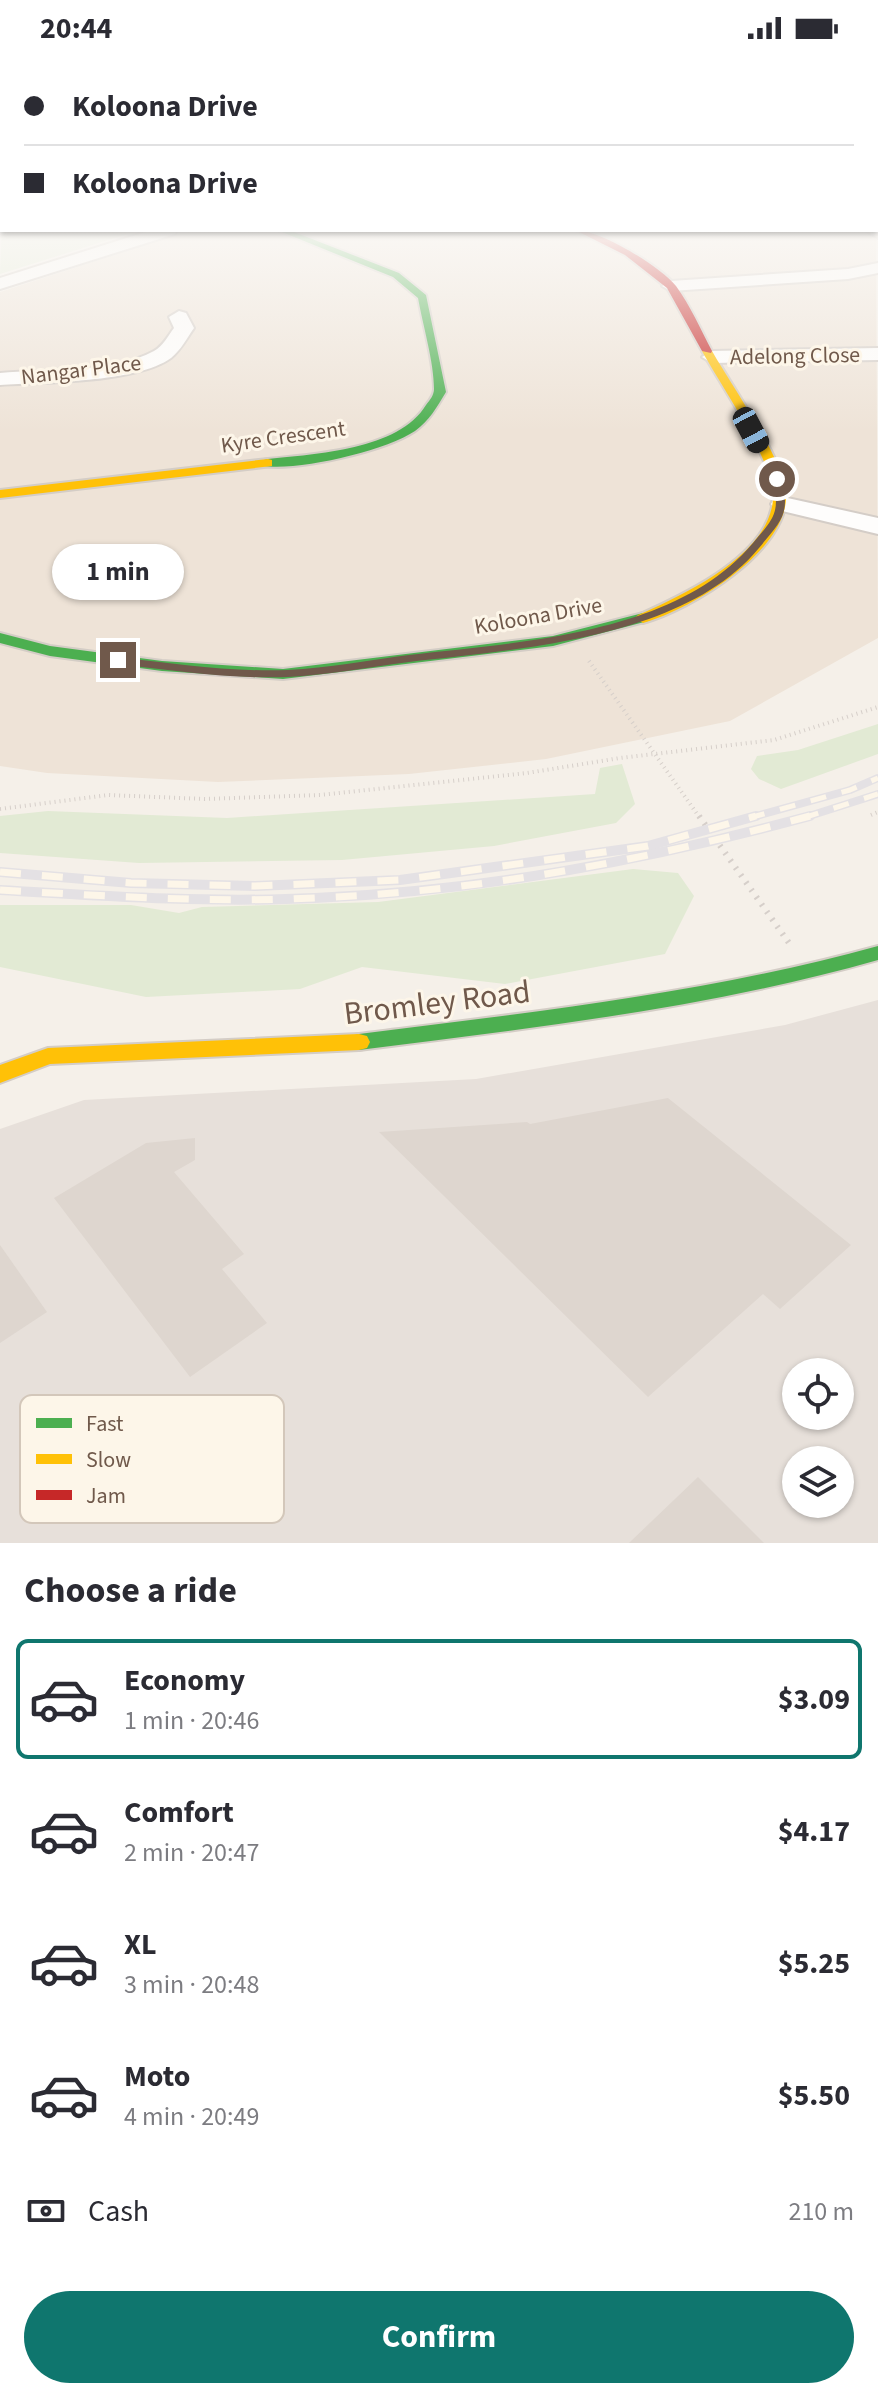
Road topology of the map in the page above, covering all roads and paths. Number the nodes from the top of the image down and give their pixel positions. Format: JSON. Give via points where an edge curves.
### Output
{"nodes":[{"id":1,"x":419,"y":293,"type":"edge"},
{"id":2,"x":675,"y":293,"type":"edge"},
{"id":3,"x":179,"y":317,"type":"dead end"},
{"id":4,"x":878,"y":354,"type":"edge"},
{"id":5,"x":712,"y":357,"type":"junction"},
{"id":6,"x":0,"y":379,"type":"edge"},
{"id":7,"x":0,"y":494,"type":"edge"},
{"id":8,"x":783,"y":504,"type":"junction"},
{"id":9,"x":878,"y":526,"type":"edge"},
{"id":10,"x":572,"y":637,"type":"junction"},
{"id":11,"x":0,"y":638,"type":"edge"},
{"id":12,"x":878,"y":707,"type":"edge"},
{"id":13,"x":655,"y":755,"type":"junction"},
{"id":14,"x":0,"y":809,"type":"edge"},
{"id":15,"x":878,"y":953,"type":"edge"},
{"id":16,"x":809,"y":970,"type":"junction"},
{"id":17,"x":0,"y":1074,"type":"edge"}],
"edges":[{"from":1,"to":7,"type":"street","name":"Kyre Crescent","via":[[440,392],[427,414],[398,435],[339,455]]},
{"from":2,"to":5,"type":"street"},
{"from":3,"to":6,"type":"street","name":"Nangar Place","via":[[184,328],[169,350],[151,360]]},
{"from":4,"to":5,"type":"street","name":"Adelong Close"},
{"from":5,"to":8,"type":"street","via":[[777,479]]},
{"from":8,"to":9,"type":"street"},
{"from":8,"to":10,"type":"street","name":"Koloona Drive","via":[[779,518],[749,554],[700,592],[632,621]]},
{"from":10,"to":11,"type":"street","name":"Koloona Drive","via":[[267,674],[181,669]]},
{"from":10,"to":13,"type":"path"},
{"from":12,"to":13,"type":"path","via":[[774,740]]},
{"from":13,"to":14,"type":"path","via":[[320,795],[108,795]]},
{"from":13,"to":16,"type":"path"},
{"from":15,"to":16,"type":"street","name":"Bromley Road"},
{"from":16,"to":17,"type":"street","name":"Bromley Road","via":[[722,990],[535,1020],[331,1045],[48,1056]]}]}
